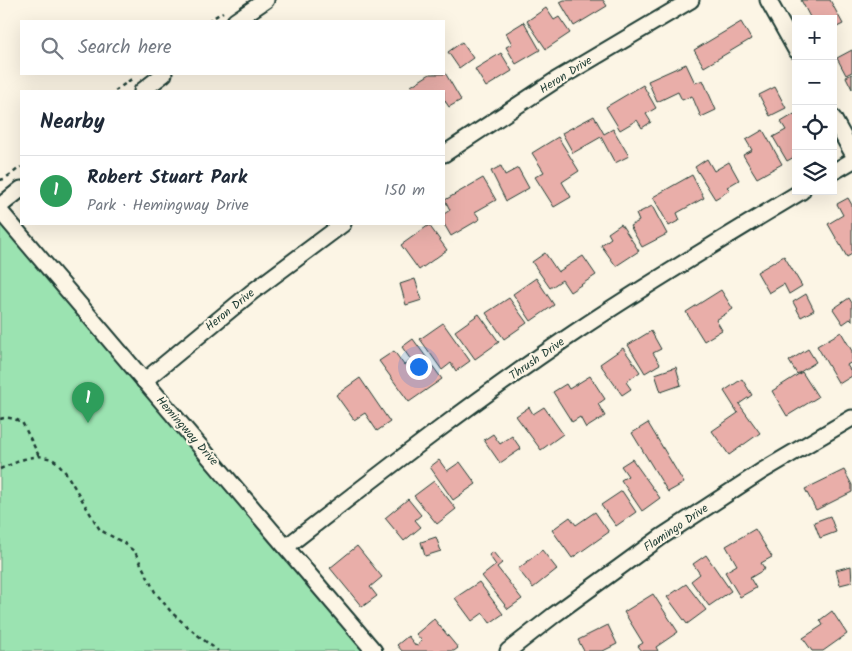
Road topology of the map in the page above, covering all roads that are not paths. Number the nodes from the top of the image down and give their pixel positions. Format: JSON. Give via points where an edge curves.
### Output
{"nodes":[{"id":1,"x":266,"y":0,"type":"edge"},
{"id":2,"x":691,"y":0,"type":"edge"},
{"id":3,"x":768,"y":0,"type":"edge"},
{"id":4,"x":236,"y":20,"type":"edge"},
{"id":5,"x":792,"y":43,"type":"edge"},
{"id":6,"x":163,"y":75,"type":"edge"},
{"id":7,"x":143,"y":90,"type":"edge"},
{"id":8,"x":837,"y":125,"type":"edge"},
{"id":9,"x":852,"y":152,"type":"edge"},
{"id":10,"x":445,"y":153,"type":"edge"},
{"id":11,"x":852,"y":161,"type":"edge"},
{"id":12,"x":837,"y":170,"type":"edge"},
{"id":13,"x":20,"y":190,"type":"edge"},
{"id":14,"x":795,"y":195,"type":"edge"},
{"id":15,"x":0,"y":206,"type":"edge"},
{"id":16,"x":0,"y":211,"type":"edge"},
{"id":17,"x":342,"y":225,"type":"edge"},
{"id":18,"x":144,"y":380,"type":"junction"},
{"id":19,"x":852,"y":418,"type":"edge"},
{"id":20,"x":286,"y":547,"type":"junction"},
{"id":21,"x":374,"y":651,"type":"edge"},
{"id":22,"x":508,"y":651,"type":"edge"}],
"edges":[{"from":1,"to":4,"type":"street"},
{"from":2,"to":10,"type":"street","name":"Heron Drive","via":[[556,80]]},
{"from":3,"to":5,"type":"street"},
{"from":6,"to":7,"type":"street"},
{"from":8,"to":9,"type":"street"},
{"from":11,"to":12,"type":"street"},
{"from":13,"to":15,"type":"street"},
{"from":14,"to":20,"type":"street","name":"Thrush Drive","via":[[577,331],[434,432]]},
{"from":16,"to":18,"type":"street","name":"Hemingway Drive"},
{"from":17,"to":18,"type":"street","name":"Heron Drive","via":[[252,292]]},
{"from":18,"to":20,"type":"street","name":"Hemingway Drive"},
{"from":19,"to":22,"type":"street","name":"Flamingo Drive","via":[[762,471],[661,537]]},
{"from":20,"to":21,"type":"street","name":"Hemingway Drive"}]}
